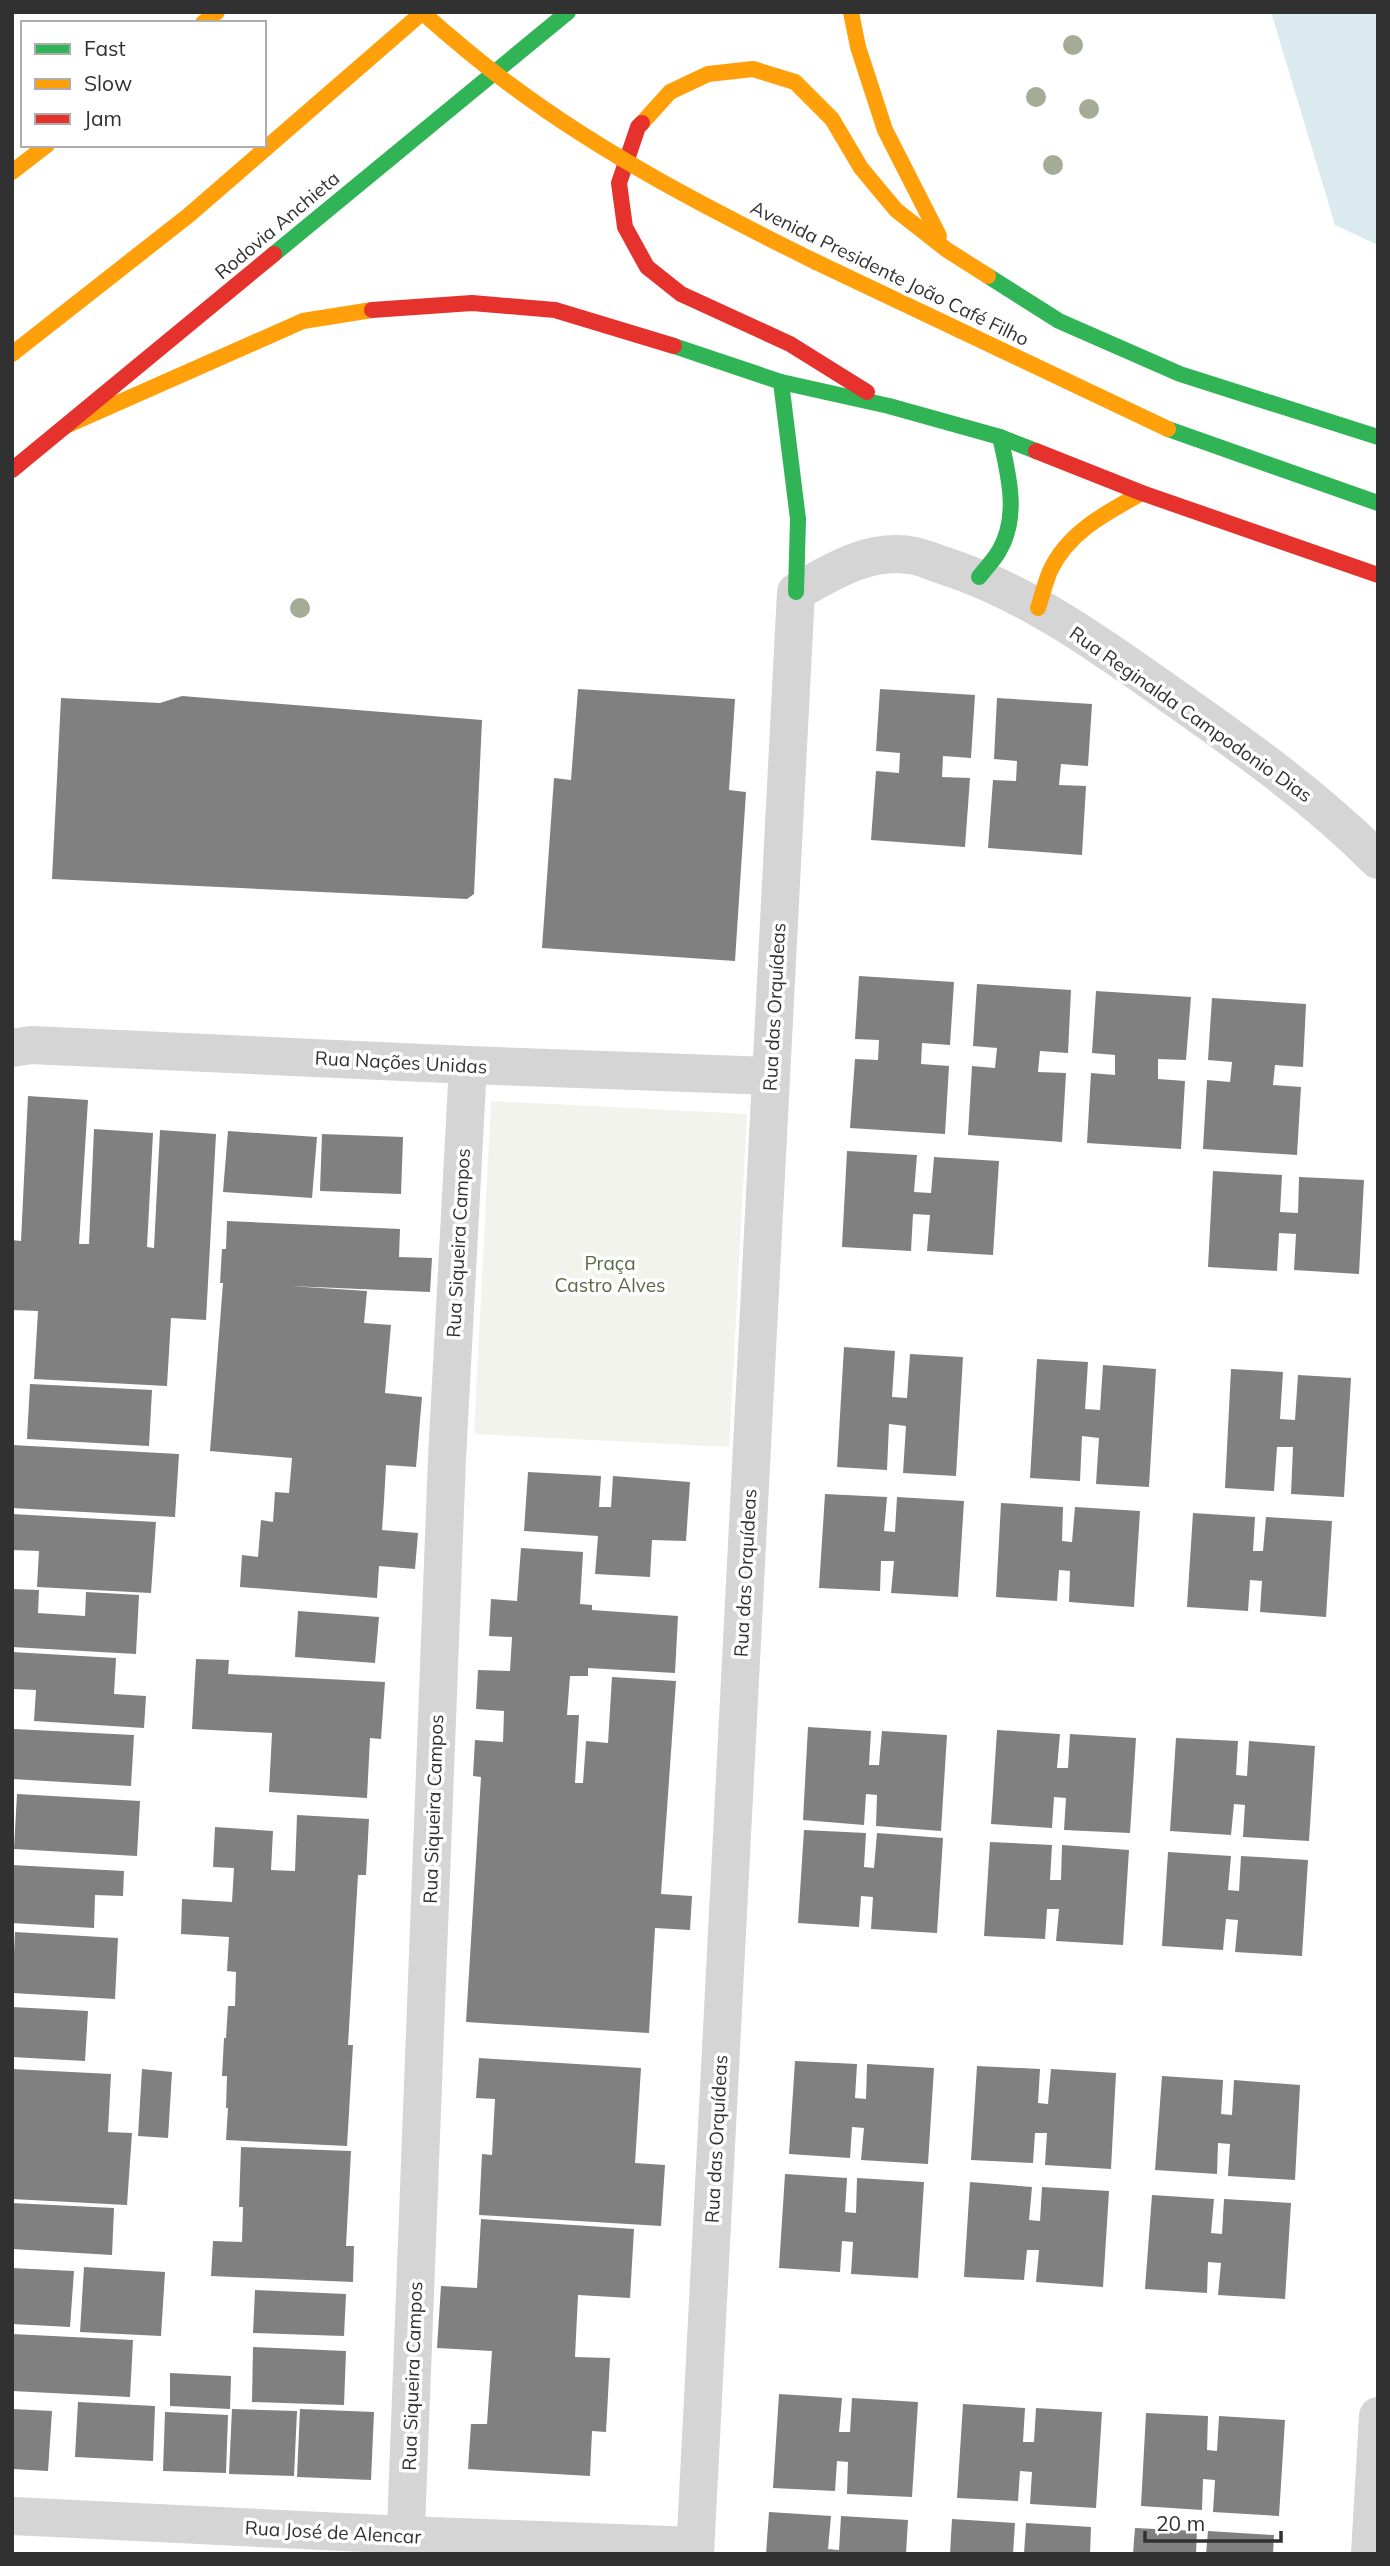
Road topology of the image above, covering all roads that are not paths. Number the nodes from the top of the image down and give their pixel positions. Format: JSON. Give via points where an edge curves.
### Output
{"nodes":[{"id":1,"x":423,"y":12,"type":"edge"},
{"id":2,"x":568,"y":12,"type":"edge"},
{"id":3,"x":852,"y":12,"type":"edge"},
{"id":4,"x":44,"y":147,"type":"edge"},
{"id":5,"x":12,"y":173,"type":"edge"},
{"id":6,"x":947,"y":250,"type":"junction"},
{"id":7,"x":12,"y":354,"type":"edge"},
{"id":8,"x":781,"y":382,"type":"junction"},
{"id":9,"x":889,"y":406,"type":"junction"},
{"id":10,"x":68,"y":425,"type":"junction"},
{"id":11,"x":1378,"y":437,"type":"edge"},
{"id":12,"x":1000,"y":438,"type":"junction"},
{"id":13,"x":12,"y":470,"type":"edge"},
{"id":14,"x":1142,"y":493,"type":"junction"},
{"id":15,"x":1378,"y":503,"type":"edge"},
{"id":16,"x":1378,"y":575,"type":"edge"},
{"id":17,"x":979,"y":577,"type":"junction"},
{"id":18,"x":796,"y":592,"type":"junction"},
{"id":19,"x":1038,"y":608,"type":"junction"},
{"id":20,"x":1378,"y":860,"type":"edge"},
{"id":21,"x":22,"y":1046,"type":"edge"},
{"id":22,"x":468,"y":1065,"type":"junction"},
{"id":23,"x":771,"y":1076,"type":"junction"},
{"id":24,"x":1378,"y":2416,"type":"edge"},
{"id":25,"x":12,"y":2516,"type":"edge"},
{"id":26,"x":406,"y":2544,"type":"edge"},
{"id":27,"x":695,"y":2550,"type":"edge"},
{"id":28,"x":1370,"y":2554,"type":"edge"}],
"edges":[{"from":1,"to":7,"type":"main road","via":[[189,215]]},
{"from":1,"to":15,"type":"main road","name":"Avenida Presidente João Café Filho","bridge":true,"via":[[460,47],[597,146],[702,206],[1173,431]]},
{"from":2,"to":10,"type":"main road","name":"Rodovia Anchieta"},
{"from":3,"to":6,"type":"main road","via":[[858,47],[885,130]]},
{"from":4,"to":5,"type":"main road"},
{"from":6,"to":9,"type":"main road","via":[[896,210],[860,168],[832,119],[795,82],[753,69],[708,74],[670,92],[638,127],[619,183],[625,227],[647,267],[681,294],[790,344]]},
{"from":6,"to":11,"type":"main road","via":[[1059,321],[1180,374]]},
{"from":8,"to":9,"type":"main road"},
{"from":8,"to":10,"type":"main road","via":[[555,310],[472,303],[389,307],[303,321]]},
{"from":8,"to":18,"type":"main road","via":[[798,519]]},
{"from":9,"to":12,"type":"main road"},
{"from":10,"to":13,"type":"main road","name":"Rodovia Anchieta"},
{"from":12,"to":14,"type":"main road"},
{"from":12,"to":17,"type":"main road","via":[[1012,492],[1010,519],[1002,546]]},
{"from":14,"to":16,"type":"main road"},
{"from":14,"to":19,"type":"main road","via":[[1083,527],[1065,545],[1050,571]]},
{"from":17,"to":18,"type":"street","name":"Rua Reginalda Campodonio Dias","via":[[914,556],[871,556]]},
{"from":17,"to":19,"type":"street","name":"Rua Reginalda Campodonio Dias"},
{"from":18,"to":23,"type":"street","name":"Rua das Orquídeas"},
{"from":19,"to":20,"type":"street","name":"Rua Reginalda Campodonio Dias","via":[[1102,646],[1286,776]]},
{"from":21,"to":22,"type":"street","name":"Rua Nações Unidas"},
{"from":22,"to":23,"type":"street","name":"Rua Nações Unidas"},
{"from":22,"to":26,"type":"street","name":"Rua Siqueira Campos","via":[[447,1458]]},
{"from":23,"to":27,"type":"street","name":"Rua das Orquídeas"},
{"from":24,"to":28,"type":"street"},
{"from":25,"to":26,"type":"street","name":"Rua José de Alencar"},
{"from":26,"to":27,"type":"street","name":"Rua José de Alencar"}]}
